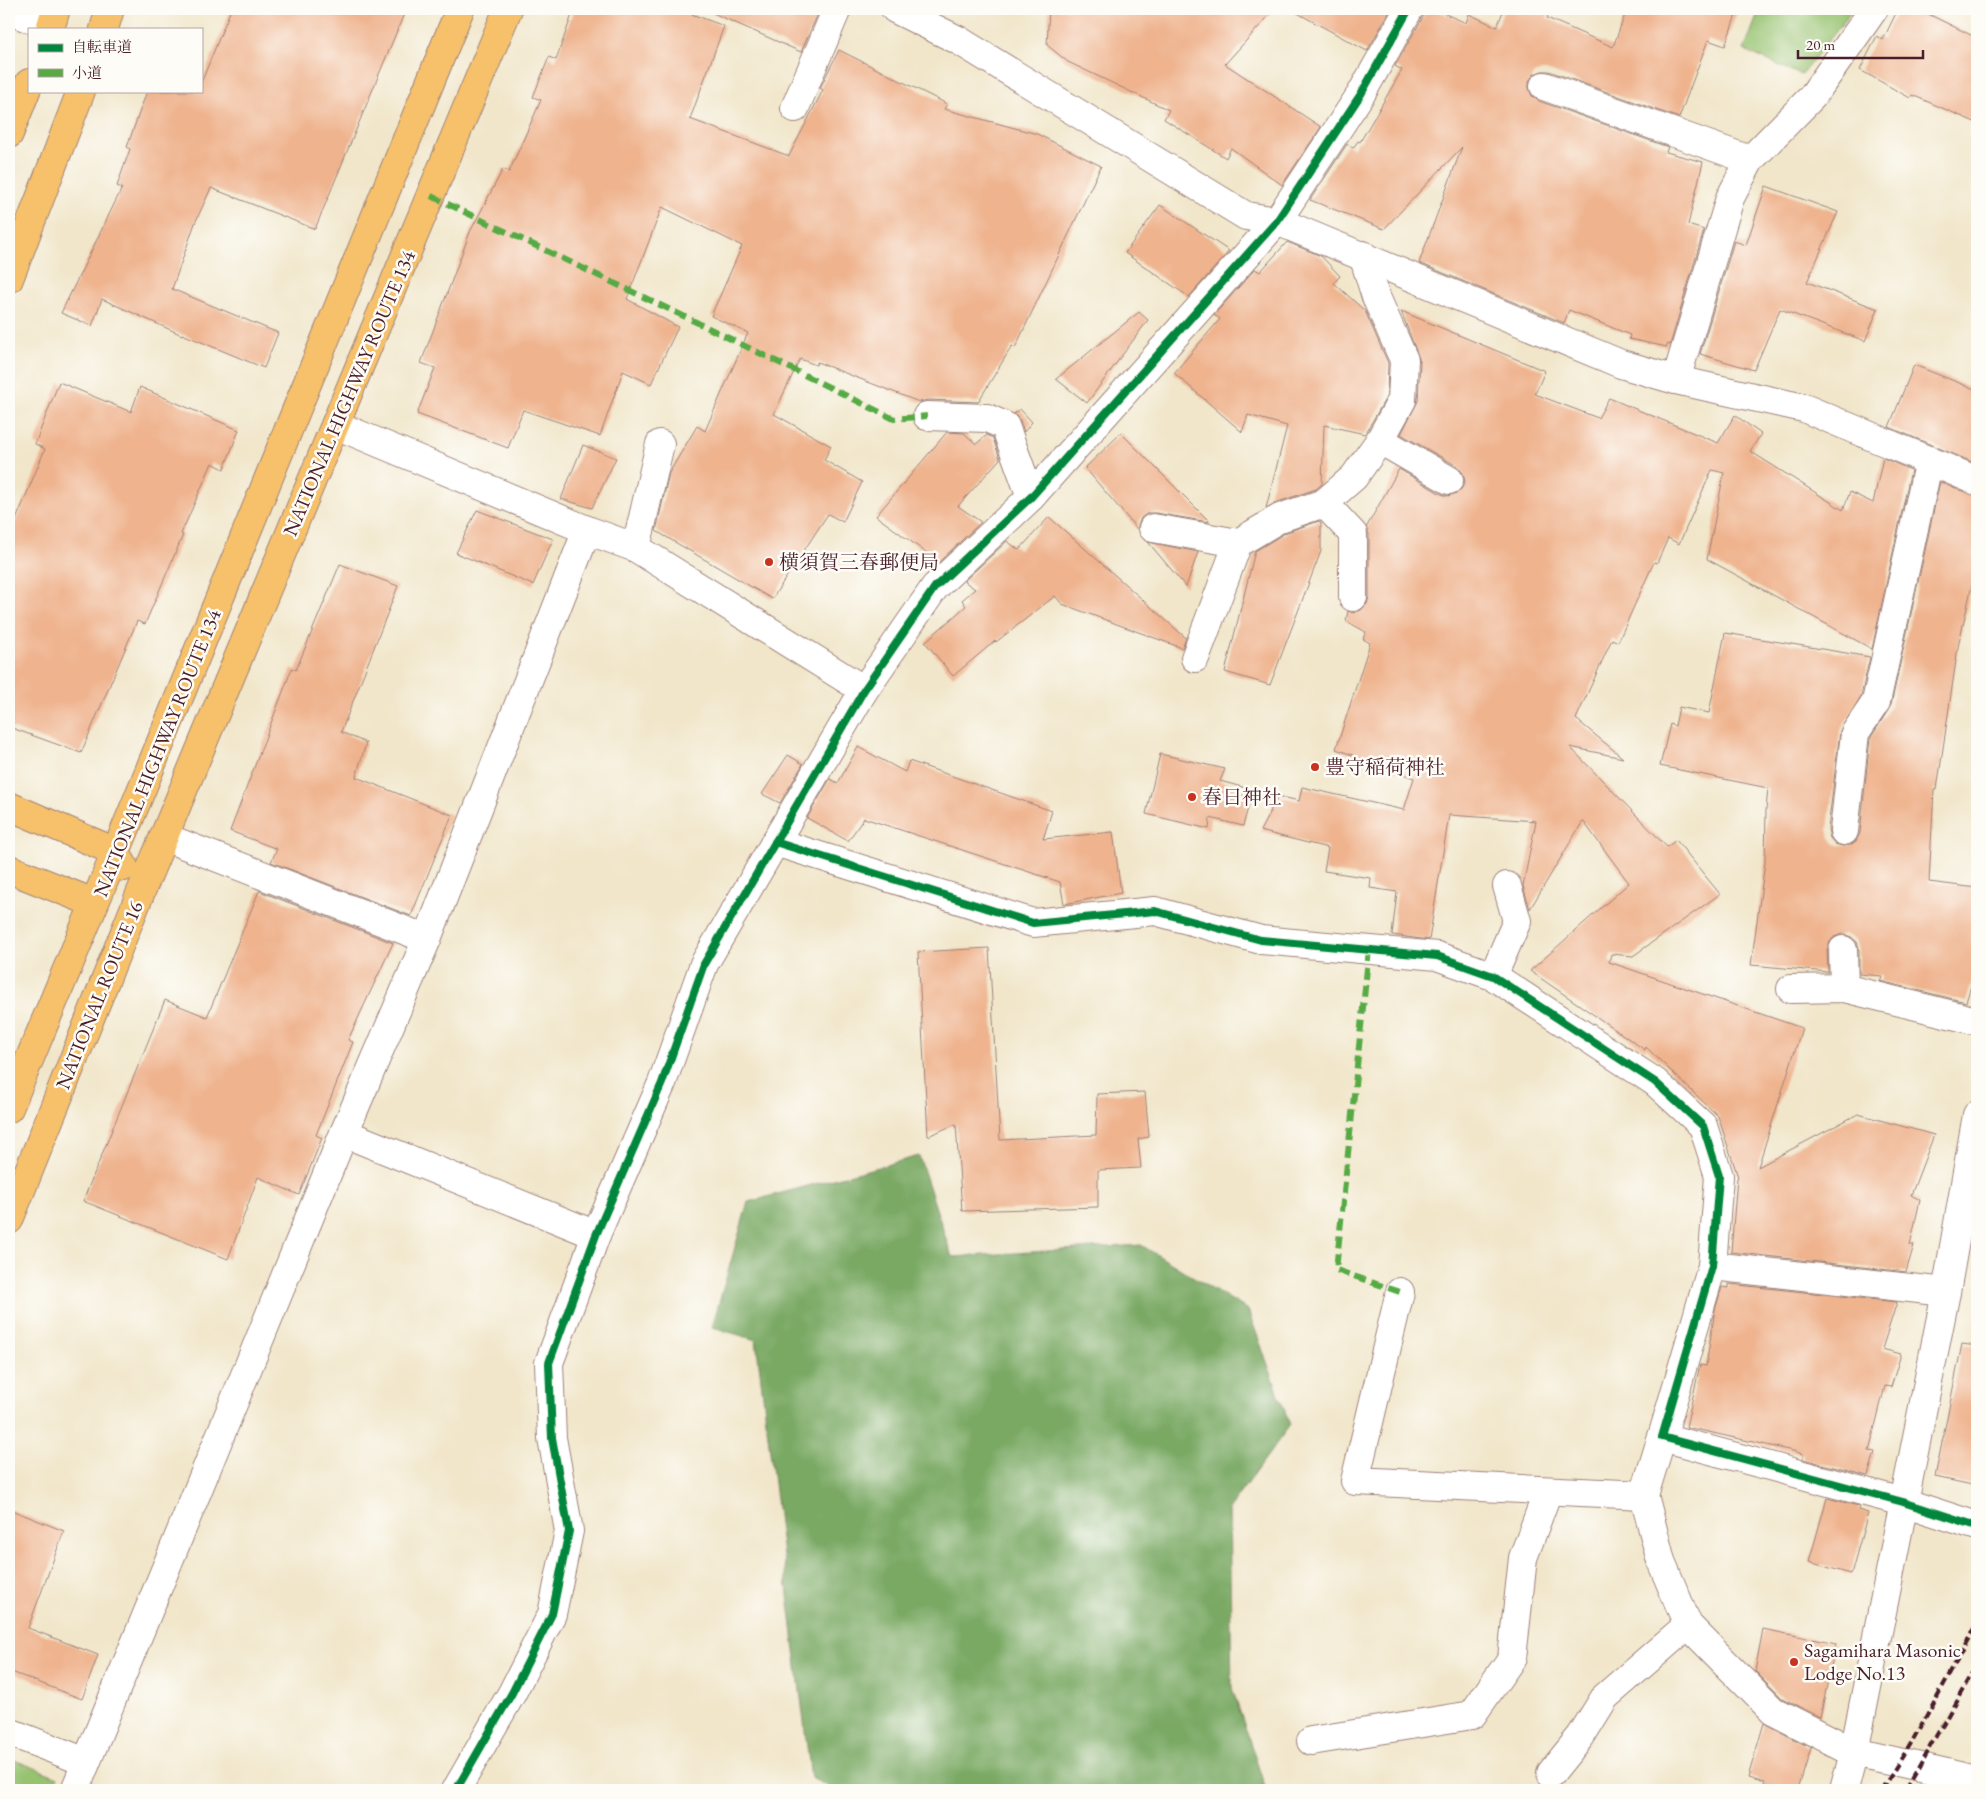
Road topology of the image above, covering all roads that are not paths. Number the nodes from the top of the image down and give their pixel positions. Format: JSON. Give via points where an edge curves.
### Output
{"nodes":[{"id":1,"x":110,"y":9,"type":"edge"},
{"id":2,"x":460,"y":9,"type":"edge"},
{"id":3,"x":508,"y":9,"type":"edge"},
{"id":4,"x":837,"y":9,"type":"edge"},
{"id":5,"x":895,"y":9,"type":"edge"},
{"id":6,"x":1409,"y":9,"type":"edge"},
{"id":7,"x":1874,"y":9,"type":"edge"},
{"id":8,"x":9,"y":10,"type":"edge"},
{"id":9,"x":53,"y":21,"type":"edge"},
{"id":10,"x":104,"y":28,"type":"edge"},
{"id":11,"x":28,"y":86,"type":"edge"},
{"id":12,"x":1544,"y":86,"type":"dead end"},
{"id":13,"x":81,"y":92,"type":"edge"},
{"id":14,"x":795,"y":108,"type":"dead end"},
{"id":15,"x":9,"y":134,"type":"edge"},
{"id":16,"x":1750,"y":160,"type":"junction"},
{"id":17,"x":1277,"y":220,"type":"junction"},
{"id":18,"x":1363,"y":255,"type":"junction"},
{"id":19,"x":9,"y":279,"type":"edge"},
{"id":20,"x":1676,"y":380,"type":"junction"},
{"id":21,"x":927,"y":416,"type":"dead end"},
{"id":22,"x":336,"y":425,"type":"junction"},
{"id":23,"x":1380,"y":440,"type":"junction"},
{"id":24,"x":660,"y":444,"type":"dead end"},
{"id":25,"x":1928,"y":460,"type":"junction"},
{"id":26,"x":1449,"y":480,"type":"dead end"},
{"id":27,"x":1977,"y":480,"type":"edge"},
{"id":28,"x":1031,"y":497,"type":"junction"},
{"id":29,"x":1324,"y":503,"type":"junction"},
{"id":30,"x":1153,"y":528,"type":"dead end"},
{"id":31,"x":587,"y":530,"type":"junction"},
{"id":32,"x":1238,"y":543,"type":"junction"},
{"id":33,"x":636,"y":548,"type":"junction"},
{"id":34,"x":1353,"y":597,"type":"dead end"},
{"id":35,"x":1195,"y":658,"type":"dead end"},
{"id":36,"x":864,"y":690,"type":"junction"},
{"id":37,"x":9,"y":806,"type":"edge"},
{"id":38,"x":1844,"y":831,"type":"dead end"},
{"id":39,"x":164,"y":837,"type":"junction"},
{"id":40,"x":776,"y":842,"type":"junction"},
{"id":41,"x":116,"y":852,"type":"junction"},
{"id":42,"x":9,"y":868,"type":"edge"},
{"id":43,"x":1508,"y":886,"type":"dead end"},
{"id":44,"x":140,"y":894,"type":"junction"},
{"id":45,"x":94,"y":903,"type":"junction"},
{"id":46,"x":427,"y":939,"type":"junction"},
{"id":47,"x":1843,"y":950,"type":"dead end"},
{"id":48,"x":1493,"y":976,"type":"junction"},
{"id":49,"x":1844,"y":988,"type":"junction"},
{"id":50,"x":1791,"y":989,"type":"dead end"},
{"id":51,"x":1977,"y":1021,"type":"edge"},
{"id":52,"x":9,"y":1108,"type":"edge"},
{"id":53,"x":1977,"y":1115,"type":"edge"},
{"id":54,"x":344,"y":1133,"type":"junction"},
{"id":55,"x":9,"y":1220,"type":"edge"},
{"id":56,"x":596,"y":1235,"type":"junction"},
{"id":57,"x":1712,"y":1266,"type":"junction"},
{"id":58,"x":1400,"y":1292,"type":"dead end"},
{"id":59,"x":1946,"y":1292,"type":"junction"},
{"id":60,"x":1662,"y":1437,"type":"junction"},
{"id":61,"x":1548,"y":1491,"type":"junction"},
{"id":62,"x":1644,"y":1495,"type":"junction"},
{"id":63,"x":1902,"y":1502,"type":"junction"},
{"id":64,"x":1977,"y":1526,"type":"edge"},
{"id":65,"x":1688,"y":1625,"type":"junction"},
{"id":66,"x":9,"y":1732,"type":"edge"},
{"id":67,"x":1311,"y":1741,"type":"dead end"},
{"id":68,"x":1854,"y":1752,"type":"junction"},
{"id":69,"x":86,"y":1762,"type":"junction"},
{"id":70,"x":1551,"y":1773,"type":"dead end"},
{"id":71,"x":1977,"y":1780,"type":"edge"},
{"id":72,"x":75,"y":1790,"type":"edge"},
{"id":73,"x":456,"y":1790,"type":"edge"},
{"id":74,"x":1844,"y":1790,"type":"edge"}],
"edges":[{"from":1,"to":10,"type":"highway"},
{"from":2,"to":41,"type":"highway","name":"NATIONAL HIGHWAY ROUTE 134"},
{"from":3,"to":22,"type":"highway","name":"NATIONAL HIGHWAY ROUTE 134"},
{"from":4,"to":14,"type":"street"},
{"from":5,"to":17,"type":"street","via":[[958,40],[1246,216]]},
{"from":6,"to":17,"type":"street","via":[[1361,94]]},
{"from":7,"to":16,"type":"street","via":[[1812,97]]},
{"from":8,"to":9,"type":"street"},
{"from":11,"to":15,"type":"highway"},
{"from":12,"to":16,"type":"street"},
{"from":13,"to":19,"type":"highway"},
{"from":16,"to":20,"type":"street","via":[[1730,198]]},
{"from":17,"to":18,"type":"street"},
{"from":17,"to":28,"type":"street"},
{"from":18,"to":20,"type":"street","via":[[1620,364]]},
{"from":18,"to":23,"type":"street","via":[[1376,297],[1404,360],[1402,400]]},
{"from":20,"to":25,"type":"street","via":[[1804,408]]},
{"from":21,"to":28,"type":"street","via":[[986,418],[1005,426]]},
{"from":22,"to":31,"type":"street"},
{"from":22,"to":39,"type":"highway","name":"NATIONAL HIGHWAY ROUTE 134"},
{"from":23,"to":26,"type":"street"},
{"from":23,"to":29,"type":"street","via":[[1354,477]]},
{"from":24,"to":33,"type":"street"},
{"from":25,"to":27,"type":"street"},
{"from":25,"to":38,"type":"street","via":[[1876,702],[1855,733]]},
{"from":28,"to":36,"type":"street","via":[[935,587]]},
{"from":29,"to":32,"type":"street","via":[[1280,518]]},
{"from":29,"to":34,"type":"street","via":[[1353,534]]},
{"from":30,"to":32,"type":"street"},
{"from":31,"to":33,"type":"street"},
{"from":31,"to":46,"type":"street"},
{"from":32,"to":35,"type":"street"},
{"from":33,"to":36,"type":"street"},
{"from":36,"to":40,"type":"street"},
{"from":37,"to":41,"type":"highway"},
{"from":39,"to":44,"type":"highway","name":"NATIONAL HIGHWAY ROUTE 134"},
{"from":39,"to":46,"type":"street"},
{"from":40,"to":48,"type":"street","via":[[1033,923],[1155,911],[1261,940],[1437,956]]},
{"from":40,"to":56,"type":"street","via":[[704,964],[662,1083]]},
{"from":41,"to":44,"type":"highway","name":"NATIONAL ROUTE 16"},
{"from":41,"to":45,"type":"highway","name":"NATIONAL HIGHWAY ROUTE 134"},
{"from":42,"to":45,"type":"highway","name":"NATIONAL ROUTE 16"},
{"from":43,"to":48,"type":"street","via":[[1517,921]]},
{"from":44,"to":45,"type":"highway","name":"NATIONAL HIGHWAY ROUTE 134"},
{"from":44,"to":55,"type":"highway","name":"NATIONAL ROUTE 16"},
{"from":45,"to":52,"type":"highway","name":"NATIONAL ROUTE 16"},
{"from":46,"to":54,"type":"street"},
{"from":47,"to":49,"type":"street"},
{"from":48,"to":57,"type":"street","via":[[1655,1082],[1703,1126],[1719,1176]]},
{"from":49,"to":50,"type":"street"},
{"from":49,"to":51,"type":"street"},
{"from":53,"to":59,"type":"street"},
{"from":54,"to":56,"type":"street"},
{"from":54,"to":69,"type":"street"},
{"from":56,"to":73,"type":"street","via":[[549,1363],[552,1438],[569,1531],[552,1614],[512,1693]]},
{"from":57,"to":59,"type":"street"},
{"from":57,"to":60,"type":"street"},
{"from":58,"to":61,"type":"street","via":[[1355,1481]]},
{"from":59,"to":63,"type":"street"},
{"from":60,"to":62,"type":"street"},
{"from":60,"to":63,"type":"street"},
{"from":61,"to":62,"type":"street"},
{"from":61,"to":67,"type":"street","via":[[1523,1558],[1512,1658],[1472,1715]]},
{"from":62,"to":65,"type":"street","via":[[1661,1561]]},
{"from":63,"to":64,"type":"street"},
{"from":63,"to":68,"type":"street"},
{"from":65,"to":68,"type":"street","via":[[1773,1711]]},
{"from":65,"to":70,"type":"street","via":[[1604,1697],[1581,1736]]},
{"from":66,"to":69,"type":"street"},
{"from":68,"to":71,"type":"street"},
{"from":68,"to":74,"type":"street"},
{"from":69,"to":72,"type":"street"}]}
